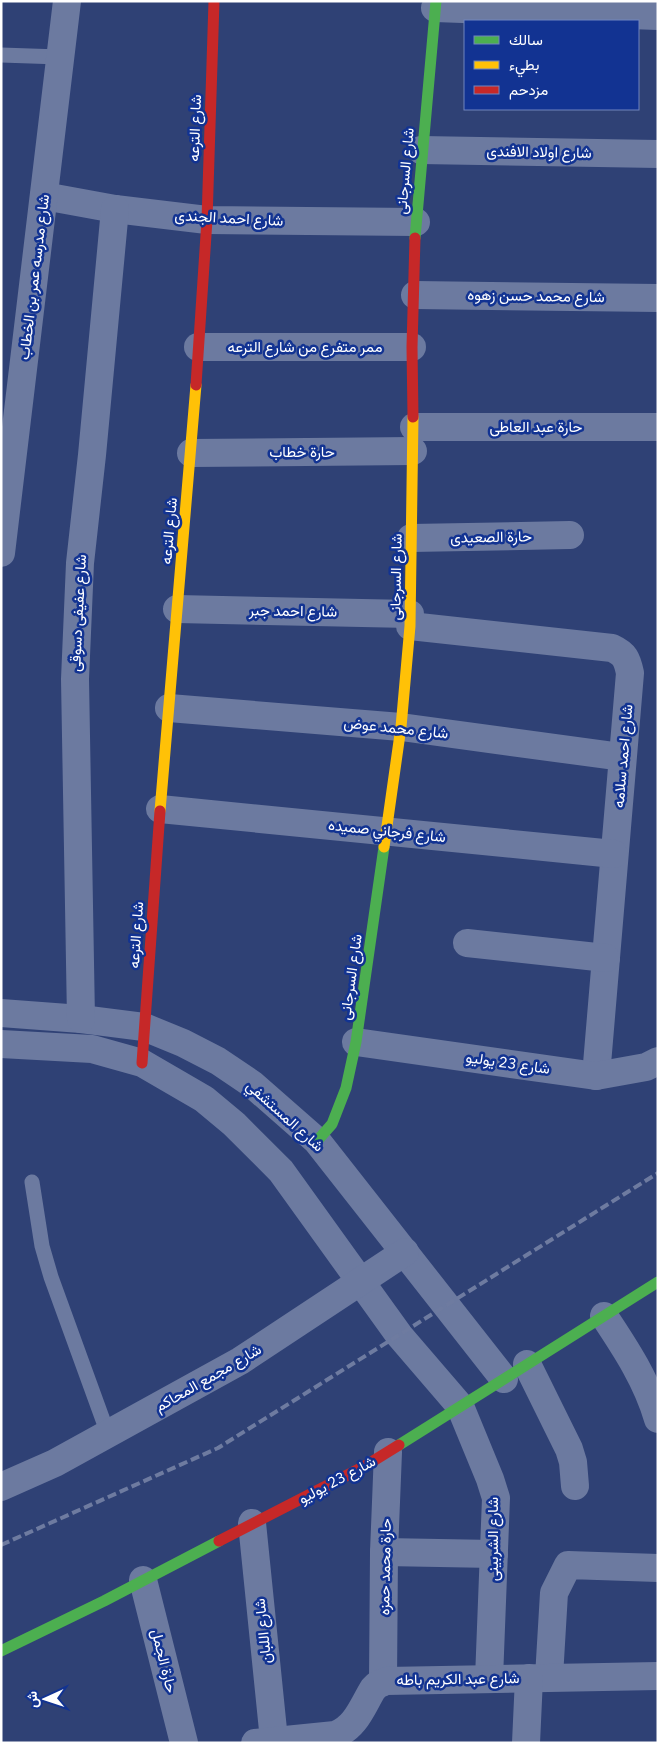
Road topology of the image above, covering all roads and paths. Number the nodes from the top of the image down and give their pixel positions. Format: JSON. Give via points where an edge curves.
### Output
{"nodes":[{"id":1,"x":67,"y":1,"type":"edge"},
{"id":2,"x":214,"y":1,"type":"edge"},
{"id":3,"x":436,"y":4,"type":"edge"},
{"id":4,"x":658,"y":16,"type":"edge"},
{"id":5,"x":1,"y":55,"type":"edge"},
{"id":6,"x":60,"y":57,"type":"junction"},
{"id":7,"x":421,"y":150,"type":"junction"},
{"id":8,"x":658,"y":154,"type":"edge"},
{"id":9,"x":44,"y":196,"type":"junction"},
{"id":10,"x":114,"y":209,"type":"junction"},
{"id":11,"x":207,"y":220,"type":"junction"},
{"id":12,"x":416,"y":222,"type":"junction"},
{"id":13,"x":415,"y":295,"type":"junction"},
{"id":14,"x":658,"y":298,"type":"edge"},
{"id":15,"x":198,"y":347,"type":"junction"},
{"id":16,"x":412,"y":347,"type":"junction"},
{"id":17,"x":658,"y":426,"type":"edge"},
{"id":18,"x":9,"y":429,"type":"edge"},
{"id":19,"x":414,"y":439,"type":"junction"},
{"id":20,"x":192,"y":452,"type":"junction"},
{"id":21,"x":3,"y":520,"type":"edge"},
{"id":22,"x":570,"y":535,"type":"dead end"},
{"id":23,"x":411,"y":538,"type":"junction"},
{"id":24,"x":1,"y":553,"type":"edge"},
{"id":25,"x":177,"y":609,"type":"junction"},
{"id":26,"x":410,"y":620,"type":"junction"},
{"id":27,"x":168,"y":708,"type":"junction"},
{"id":28,"x":401,"y":727,"type":"junction"},
{"id":29,"x":622,"y":757,"type":"junction"},
{"id":30,"x":160,"y":809,"type":"junction"},
{"id":31,"x":387,"y":831,"type":"junction"},
{"id":32,"x":614,"y":854,"type":"junction"},
{"id":33,"x":468,"y":943,"type":"dead end"},
{"id":34,"x":606,"y":958,"type":"junction"},
{"id":35,"x":1,"y":1013,"type":"edge"},
{"id":36,"x":81,"y":1019,"type":"junction"},
{"id":37,"x":144,"y":1027,"type":"junction"},
{"id":38,"x":356,"y":1042,"type":"junction"},
{"id":39,"x":1,"y":1044,"type":"edge"},
{"id":40,"x":658,"y":1062,"type":"edge"},
{"id":41,"x":142,"y":1063,"type":"junction"},
{"id":42,"x":596,"y":1076,"type":"junction"},
{"id":43,"x":316,"y":1141,"type":"junction"},
{"id":44,"x":32,"y":1182,"type":"dead end"},
{"id":45,"x":404,"y":1252,"type":"junction"},
{"id":46,"x":360,"y":1281,"type":"junction"},
{"id":47,"x":658,"y":1282,"type":"edge"},
{"id":48,"x":604,"y":1316,"type":"junction"},
{"id":49,"x":527,"y":1364,"type":"junction"},
{"id":50,"x":504,"y":1379,"type":"junction"},
{"id":51,"x":460,"y":1406,"type":"junction"},
{"id":52,"x":658,"y":1419,"type":"edge"},
{"id":53,"x":108,"y":1434,"type":"junction"},
{"id":54,"x":388,"y":1452,"type":"junction"},
{"id":55,"x":1,"y":1486,"type":"edge"},
{"id":56,"x":575,"y":1486,"type":"dead end"},
{"id":57,"x":252,"y":1523,"type":"junction"},
{"id":58,"x":384,"y":1552,"type":"junction"},
{"id":59,"x":494,"y":1554,"type":"junction"},
{"id":60,"x":658,"y":1568,"type":"edge"},
{"id":61,"x":143,"y":1580,"type":"junction"},
{"id":62,"x":1,"y":1652,"type":"edge"},
{"id":63,"x":657,"y":1670,"type":"edge"},
{"id":64,"x":539,"y":1678,"type":"junction"},
{"id":65,"x":489,"y":1679,"type":"junction"},
{"id":66,"x":382,"y":1682,"type":"junction"},
{"id":67,"x":339,"y":1739,"type":"edge"},
{"id":68,"x":265,"y":1741,"type":"edge"},
{"id":69,"x":184,"y":1743,"type":"edge"},
{"id":70,"x":526,"y":1743,"type":"edge"}],
"edges":[{"from":1,"to":6,"type":"street","name":"شارع مدرسه عمر بن الخطاب"},
{"from":2,"to":11,"type":"street","name":"شارع الترعه"},
{"from":3,"to":4,"type":"street"},
{"from":3,"to":7,"type":"street","name":"شارع السرجانى"},
{"from":5,"to":6,"type":"lane"},
{"from":6,"to":9,"type":"street","name":"شارع مدرسه عمر بن الخطاب"},
{"from":7,"to":8,"type":"street","name":"شارع اولاد الافندى"},
{"from":7,"to":12,"type":"street","name":"شارع السرجانى"},
{"from":9,"to":10,"type":"street","name":"شارع احمد الجندى"},
{"from":9,"to":18,"type":"street","name":"شارع مدرسه عمر بن الخطاب"},
{"from":10,"to":11,"type":"street","name":"شارع احمد الجندى"},
{"from":10,"to":36,"type":"street","name":"شارع عفيفى دسوقى","via":[[80,564],[75,670]]},
{"from":11,"to":12,"type":"street","name":"شارع احمد الجندى"},
{"from":11,"to":15,"type":"street","name":"شارع الترعه"},
{"from":12,"to":13,"type":"street","name":"شارع السرجانى"},
{"from":13,"to":14,"type":"street","name":"شارع محمد حسن زهوه"},
{"from":13,"to":16,"type":"street","name":"شارع السرجانى"},
{"from":15,"to":16,"type":"street","name":"ممر متفرع من شارع الترعه"},
{"from":15,"to":20,"type":"street","name":"شارع الترعه"},
{"from":16,"to":19,"type":"street","name":"شارع السرجانى"},
{"from":17,"to":19,"type":"street","name":"حارة عبد العاطى"},
{"from":18,"to":21,"type":"street","name":"شارع مدرسه عمر بن الخطاب"},
{"from":19,"to":20,"type":"street","name":"حارة خطاب"},
{"from":19,"to":23,"type":"street","name":"شارع السرجانى"},
{"from":20,"to":25,"type":"street","name":"شارع الترعه"},
{"from":21,"to":24,"type":"street","name":"شارع مدرسه عمر بن الخطاب"},
{"from":22,"to":23,"type":"street","name":"حارة الصعيدى"},
{"from":23,"to":26,"type":"street","name":"شارع السرجانى"},
{"from":25,"to":26,"type":"street","name":"شارع احمد جبر"},
{"from":25,"to":27,"type":"street","name":"شارع الترعه"},
{"from":26,"to":28,"type":"street","name":"شارع السرجانى"},
{"from":26,"to":29,"type":"street","name":"شارع احمد سلامه","via":[[596,645],[623,653],[630,673]]},
{"from":27,"to":28,"type":"street","name":"شارع محمد عوض"},
{"from":27,"to":30,"type":"street","name":"شارع الترعه"},
{"from":28,"to":29,"type":"street","name":"شارع محمد عوض"},
{"from":28,"to":31,"type":"street","name":"شارع السرجانى"},
{"from":29,"to":32,"type":"street","name":"شارع احمد سلامه"},
{"from":30,"to":31,"type":"street","name":"شارع فرجاني صميده"},
{"from":30,"to":37,"type":"street","name":"شارع الترعه"},
{"from":31,"to":32,"type":"street","name":"شارع فرجاني صميده"},
{"from":31,"to":38,"type":"street","name":"شارع السرجانى"},
{"from":32,"to":34,"type":"street","name":"شارع احمد سلامه"},
{"from":33,"to":34,"type":"street"},
{"from":34,"to":42,"type":"street","name":"شارع احمد سلامه"},
{"from":35,"to":36,"type":"street","name":"شارع المستشفي"},
{"from":36,"to":37,"type":"street","name":"شارع المستشفي"},
{"from":37,"to":41,"type":"street","name":"شارع الترعه"},
{"from":37,"to":43,"type":"street","name":"شارع المستشفي","via":[[218,1061],[252,1084]]},
{"from":38,"to":42,"type":"street","name":"شارع 23 يوليو"},
{"from":38,"to":43,"type":"street","name":"شارع السرجانى","via":[[346,1088],[332,1124]]},
{"from":39,"to":41,"type":"street","via":[[92,1048]]},
{"from":40,"to":42,"type":"street","name":"شارع 23 يوليو"},
{"from":41,"to":46,"type":"street","via":[[204,1100],[267,1155]]},
{"from":43,"to":45,"type":"street","name":"شارع المستشفي"},
{"from":44,"to":53,"type":"lane","via":[[39,1230],[51,1277]]},
{"from":45,"to":46,"type":"street","name":"شارع مجمع المحاكم"},
{"from":45,"to":50,"type":"street","name":"شارع المستشفي"},
{"from":46,"to":51,"type":"street","via":[[399,1335]]},
{"from":46,"to":53,"type":"street","name":"شارع مجمع المحاكم","via":[[240,1361]]},
{"from":47,"to":48,"type":"street","name":"شارع 23 يوليو"},
{"from":48,"to":49,"type":"street","name":"شارع 23 يوليو"},
{"from":48,"to":52,"type":"street","via":[[638,1371],[652,1398]]},
{"from":49,"to":50,"type":"street","name":"شارع 23 يوليو"},
{"from":49,"to":56,"type":"street","via":[[569,1449]]},
{"from":50,"to":51,"type":"street","name":"شارع 23 يوليو"},
{"from":51,"to":54,"type":"street","name":"شارع 23 يوليو"},
{"from":51,"to":59,"type":"street","name":"شارع الشربينى","via":[[496,1498]]},
{"from":53,"to":55,"type":"street","name":"شارع مجمع المحاكم","via":[[55,1463]]},
{"from":54,"to":57,"type":"street","name":"شارع 23 يوليو"},
{"from":54,"to":58,"type":"street","name":"حارة محمد حمزه"},
{"from":57,"to":61,"type":"street","name":"شارع 23 يوليو"},
{"from":57,"to":68,"type":"street","name":"شارع اللبان"},
{"from":58,"to":59,"type":"street"},
{"from":58,"to":66,"type":"street","name":"حارة محمد حمزه"},
{"from":59,"to":65,"type":"street","name":"شارع الشربينى"},
{"from":60,"to":64,"type":"street","via":[[568,1565],[554,1593]]},
{"from":61,"to":62,"type":"street","name":"شارع 23 يوليو"},
{"from":61,"to":69,"type":"street","name":"حارة الجمل"},
{"from":63,"to":64,"type":"street","name":"شارع عبد الكريم باطه"},
{"from":64,"to":65,"type":"street","name":"شارع عبد الكريم باطه"},
{"from":64,"to":70,"type":"street"},
{"from":65,"to":66,"type":"street","name":"شارع عبد الكريم باطه"},
{"from":66,"to":67,"type":"street","name":"شارع عبد الكريم باطه","via":[[373,1689],[354,1722]]},
{"from":67,"to":68,"type":"street","name":"شارع عبد الكريم باطه"}]}
